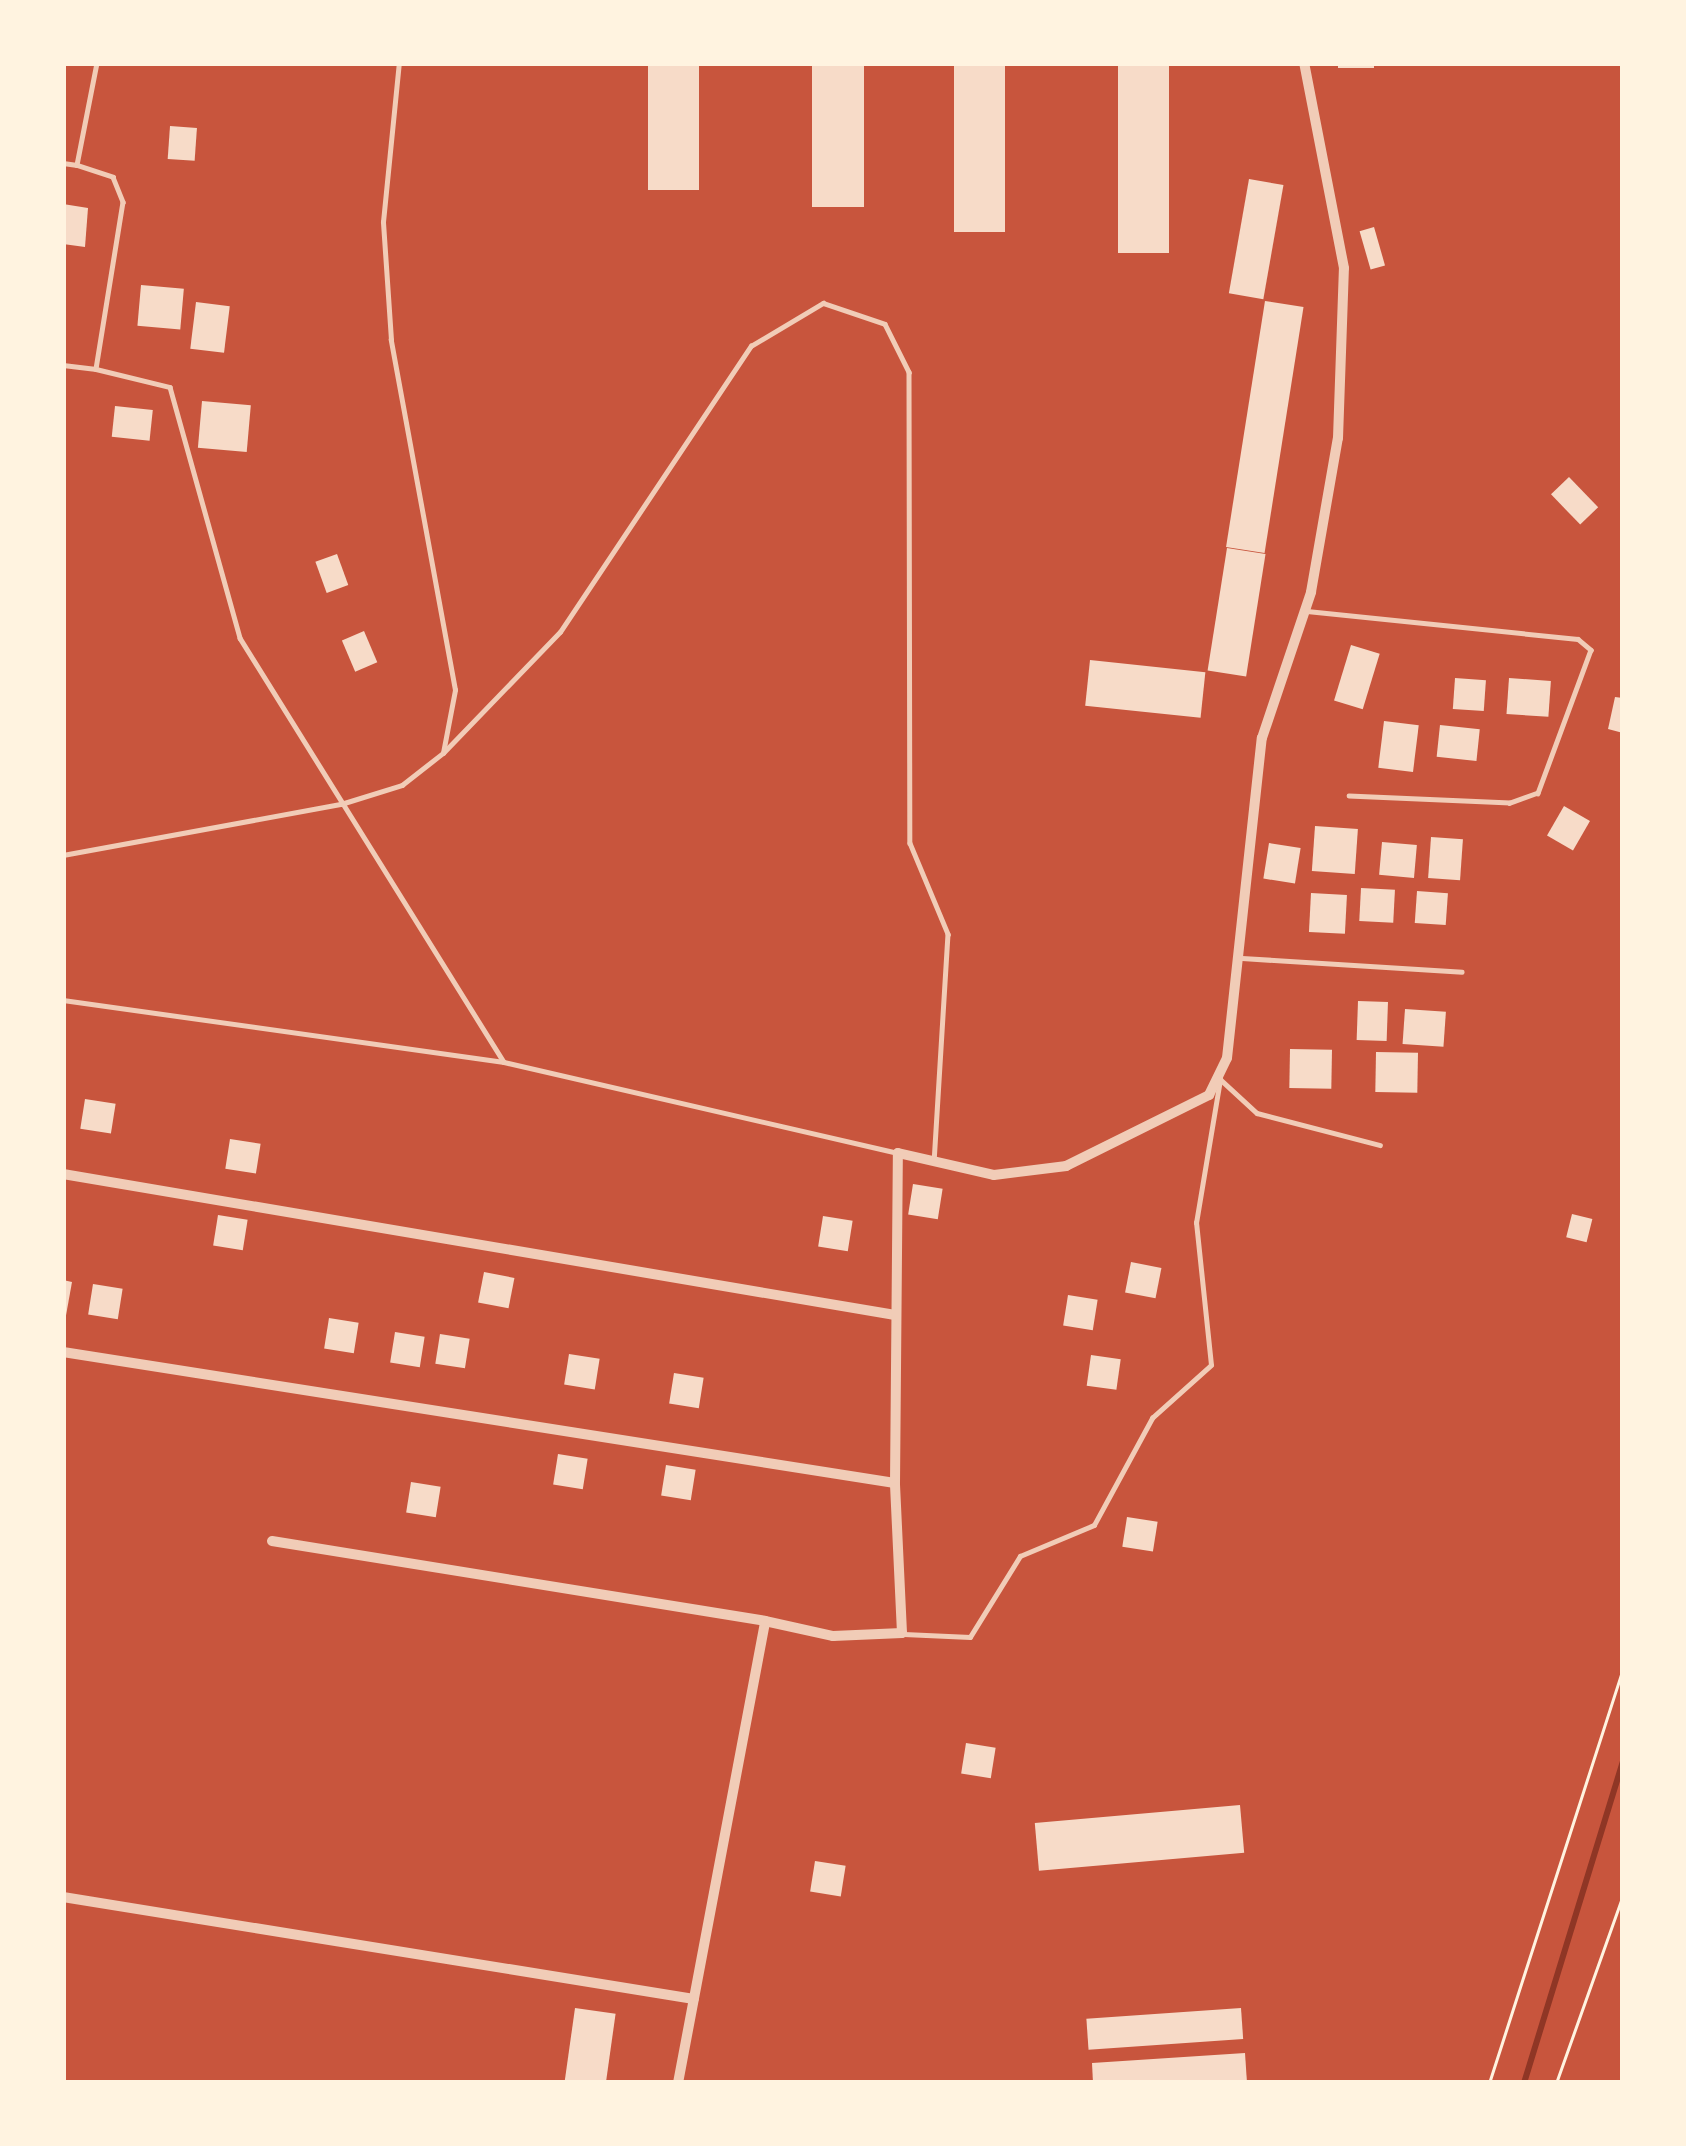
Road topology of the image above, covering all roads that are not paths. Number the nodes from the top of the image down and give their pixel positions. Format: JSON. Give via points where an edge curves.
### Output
{"nodes":[{"id":1,"x":97,"y":63,"type":"edge"},
{"id":2,"x":399,"y":63,"type":"edge"},
{"id":3,"x":1304,"y":63,"type":"edge"},
{"id":4,"x":63,"y":164,"type":"edge"},
{"id":5,"x":77,"y":165,"type":"junction"},
{"id":6,"x":63,"y":365,"type":"edge"},
{"id":7,"x":96,"y":369,"type":"junction"},
{"id":8,"x":1304,"y":611,"type":"junction"},
{"id":9,"x":443,"y":753,"type":"junction"},
{"id":10,"x":1349,"y":796,"type":"dead end"},
{"id":11,"x":341,"y":804,"type":"junction"},
{"id":12,"x":63,"y":855,"type":"edge"},
{"id":13,"x":1236,"y":958,"type":"junction"},
{"id":14,"x":1462,"y":972,"type":"dead end"},
{"id":15,"x":63,"y":1000,"type":"edge"},
{"id":16,"x":504,"y":1062,"type":"junction"},
{"id":17,"x":1220,"y":1079,"type":"junction"},
{"id":18,"x":1379,"y":1145,"type":"dead end"},
{"id":19,"x":898,"y":1153,"type":"junction"},
{"id":20,"x":934,"y":1161,"type":"junction"},
{"id":21,"x":63,"y":1174,"type":"edge"},
{"id":22,"x":895,"y":1315,"type":"junction"},
{"id":23,"x":63,"y":1352,"type":"edge"},
{"id":24,"x":895,"y":1484,"type":"junction"},
{"id":25,"x":272,"y":1541,"type":"dead end"},
{"id":26,"x":765,"y":1621,"type":"junction"},
{"id":27,"x":902,"y":1633,"type":"junction"},
{"id":28,"x":63,"y":1897,"type":"edge"},
{"id":29,"x":694,"y":1999,"type":"junction"},
{"id":30,"x":678,"y":2083,"type":"edge"}],
"edges":[{"from":1,"to":5,"type":"lane"},
{"from":2,"to":9,"type":"lane","via":[[383,222],[391,340],[455,689]]},
{"from":3,"to":8,"type":"street","via":[[1346,316],[1331,499]]},
{"from":4,"to":5,"type":"lane"},
{"from":5,"to":7,"type":"lane","via":[[113,177],[123,202]]},
{"from":6,"to":7,"type":"lane"},
{"from":7,"to":11,"type":"lane","via":[[170,388],[240,638]]},
{"from":8,"to":10,"type":"lane","via":[[1578,639],[1591,650],[1538,793],[1510,803]]},
{"from":8,"to":13,"type":"street","via":[[1262,738]]},
{"from":9,"to":11,"type":"lane","via":[[402,785]]},
{"from":9,"to":20,"type":"lane","via":[[560,632],[751,346],[823,303],[885,324],[909,372],[910,843],[948,934]]},
{"from":11,"to":12,"type":"lane"},
{"from":11,"to":16,"type":"lane"},
{"from":13,"to":14,"type":"lane"},
{"from":13,"to":17,"type":"street"},
{"from":15,"to":16,"type":"lane"},
{"from":16,"to":19,"type":"lane"},
{"from":17,"to":18,"type":"lane","via":[[1257,1113]]},
{"from":17,"to":20,"type":"street","via":[[1123,1140],[1028,1177]]},
{"from":17,"to":27,"type":"lane","via":[[1196,1223],[1211,1365],[1152,1418],[1094,1525],[1020,1556],[970,1636]]},
{"from":19,"to":20,"type":"street"},
{"from":19,"to":22,"type":"street"},
{"from":21,"to":22,"type":"street"},
{"from":22,"to":24,"type":"street"},
{"from":23,"to":24,"type":"street"},
{"from":24,"to":27,"type":"street"},
{"from":25,"to":26,"type":"street"},
{"from":26,"to":27,"type":"street","via":[[833,1636]]},
{"from":26,"to":29,"type":"street"},
{"from":28,"to":29,"type":"street"},
{"from":29,"to":30,"type":"street"}]}
